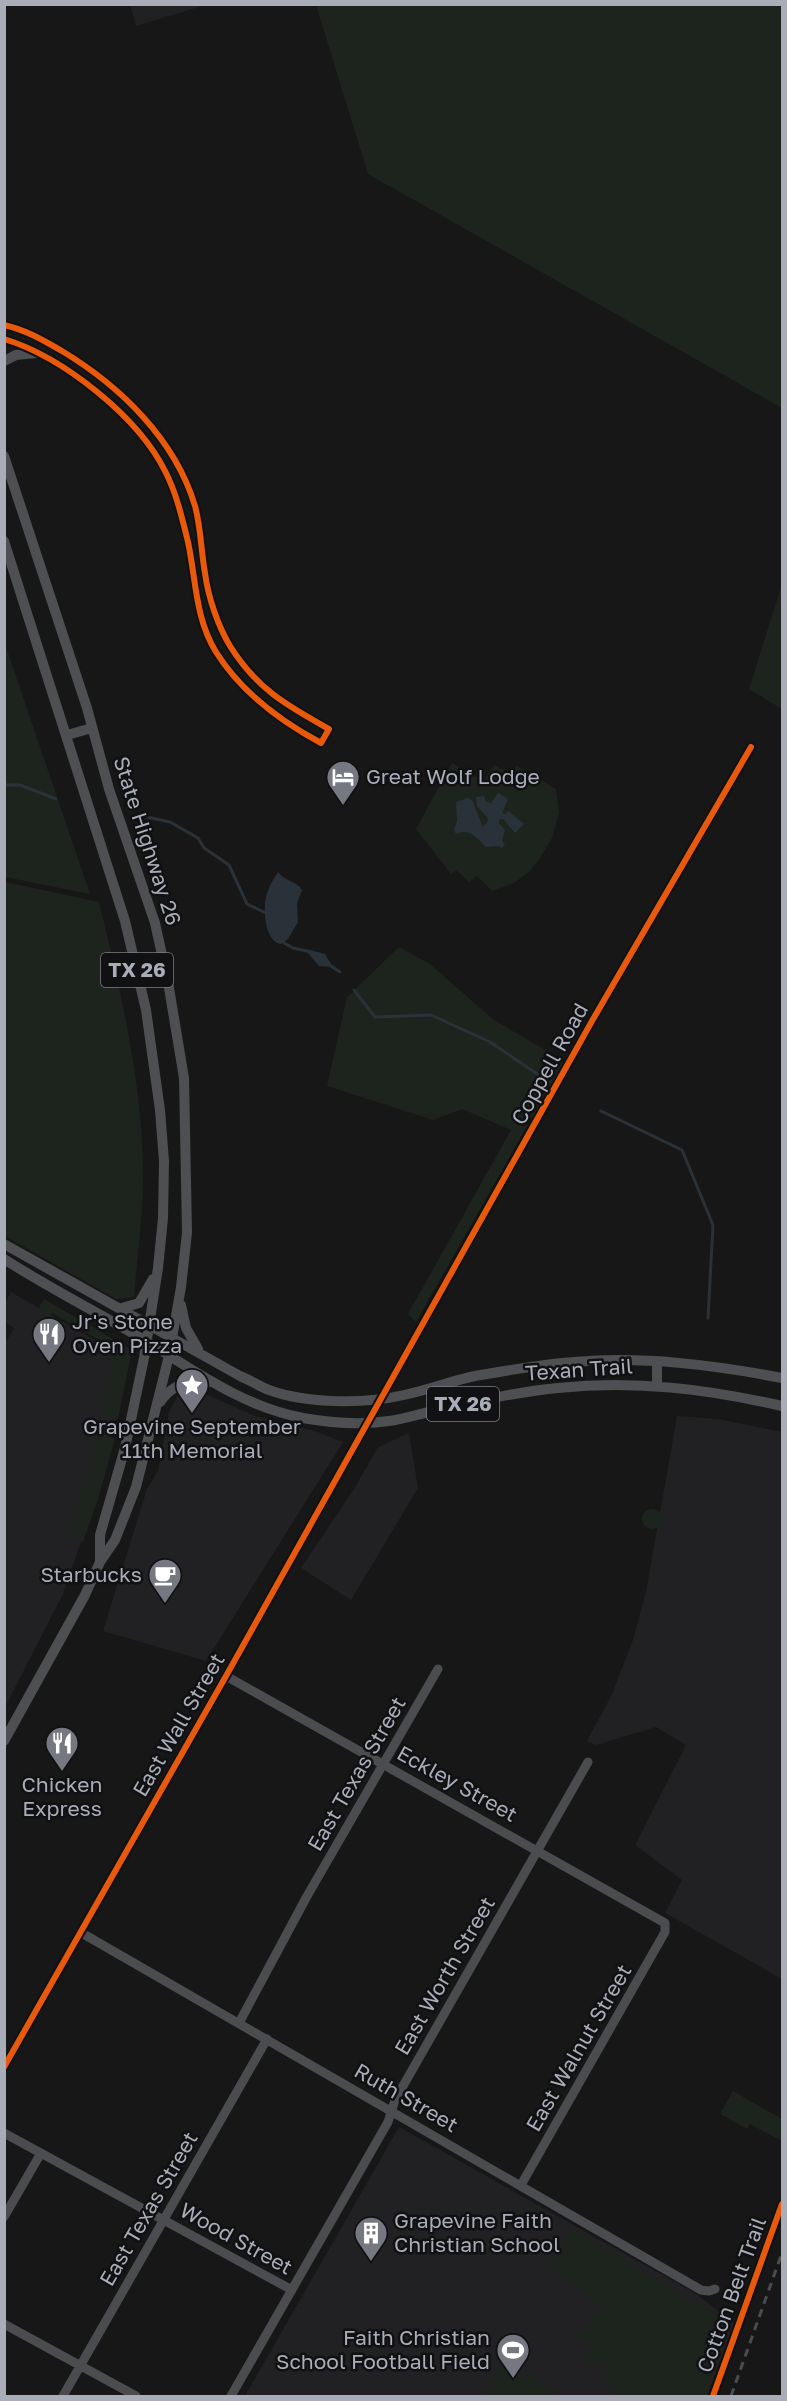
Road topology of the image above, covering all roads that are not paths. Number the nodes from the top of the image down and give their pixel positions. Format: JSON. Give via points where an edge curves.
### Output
{"nodes":[{"id":1,"x":4,"y":325,"type":"edge"},
{"id":2,"x":4,"y":339,"type":"edge"},
{"id":3,"x":36,"y":353,"type":"junction"},
{"id":4,"x":4,"y":361,"type":"edge"},
{"id":5,"x":4,"y":456,"type":"edge"},
{"id":6,"x":4,"y":541,"type":"edge"},
{"id":7,"x":92,"y":728,"type":"junction"},
{"id":8,"x":67,"y":735,"type":"junction"},
{"id":9,"x":751,"y":747,"type":"dead end"},
{"id":10,"x":4,"y":1244,"type":"edge"},
{"id":11,"x":4,"y":1259,"type":"edge"},
{"id":12,"x":158,"y":1268,"type":"junction"},
{"id":13,"x":181,"y":1287,"type":"junction"},
{"id":14,"x":122,"y":1308,"type":"junction"},
{"id":15,"x":149,"y":1323,"type":"junction"},
{"id":16,"x":172,"y":1336,"type":"junction"},
{"id":17,"x":147,"y":1342,"type":"junction"},
{"id":18,"x":200,"y":1352,"type":"junction"},
{"id":19,"x":169,"y":1356,"type":"junction"},
{"id":20,"x":657,"y":1362,"type":"junction"},
{"id":21,"x":783,"y":1378,"type":"edge"},
{"id":22,"x":211,"y":1382,"type":"junction"},
{"id":23,"x":657,"y":1385,"type":"junction"},
{"id":24,"x":382,"y":1399,"type":"junction"},
{"id":25,"x":783,"y":1406,"type":"edge"},
{"id":26,"x":157,"y":1407,"type":"junction"},
{"id":27,"x":369,"y":1422,"type":"junction"},
{"id":28,"x":100,"y":1562,"type":"junction"},
{"id":29,"x":438,"y":1669,"type":"dead end"},
{"id":30,"x":226,"y":1676,"type":"junction"},
{"id":31,"x":4,"y":1741,"type":"edge"},
{"id":32,"x":588,"y":1762,"type":"dead end"},
{"id":33,"x":382,"y":1763,"type":"junction"},
{"id":34,"x":537,"y":1851,"type":"junction"},
{"id":35,"x":666,"y":1927,"type":"joint"},
{"id":36,"x":80,"y":1932,"type":"junction"},
{"id":37,"x":238,"y":2023,"type":"junction"},
{"id":38,"x":267,"y":2039,"type":"junction"},
{"id":39,"x":4,"y":2067,"type":"edge"},
{"id":40,"x":392,"y":2111,"type":"junction"},
{"id":41,"x":4,"y":2133,"type":"edge"},
{"id":42,"x":42,"y":2153,"type":"junction"},
{"id":43,"x":521,"y":2185,"type":"junction"},
{"id":44,"x":4,"y":2217,"type":"edge"},
{"id":45,"x":164,"y":2220,"type":"junction"},
{"id":46,"x":715,"y":2289,"type":"dead end"},
{"id":47,"x":292,"y":2290,"type":"junction"},
{"id":48,"x":4,"y":2324,"type":"edge"},
{"id":49,"x":81,"y":2366,"type":"junction"},
{"id":50,"x":63,"y":2397,"type":"edge"},
{"id":51,"x":136,"y":2397,"type":"edge"},
{"id":52,"x":231,"y":2397,"type":"edge"}],
"edges":[{"from":1,"to":3,"type":"street","via":[[36,336],[90,368],[151,426],[180,470],[195,506],[205,575],[229,644],[253,677],[281,702],[329,729],[321,743],[259,701],[215,651],[200,614],[179,504],[165,471],[140,435],[96,391]]},
{"from":2,"to":3,"type":"street"},
{"from":3,"to":4,"type":"main road"},
{"from":5,"to":7,"type":"main road","name":"State Highway 26","number":"TX 26"},
{"from":6,"to":8,"type":"main road","name":"State Highway 26","number":"TX 26"},
{"from":7,"to":8,"type":"main road"},
{"from":7,"to":13,"type":"main road","name":"State Highway 26","number":"TX 26","via":[[155,923],[177,1033],[187,1131],[187,1233]]},
{"from":8,"to":12,"type":"main road","name":"State Highway 26","number":"TX 26","via":[[126,921],[146,1010],[164,1161]]},
{"from":9,"to":24,"type":"street","name":"Coppell Road","via":[[592,1021]]},
{"from":10,"to":14,"type":"main road","name":"Texan Trail"},
{"from":11,"to":17,"type":"main road","name":"Texan Trail"},
{"from":12,"to":14,"type":"main road","via":[[139,1303]]},
{"from":12,"to":15,"type":"main road","name":"State Highway 26","number":"TX 26"},
{"from":13,"to":16,"type":"main road","name":"State Highway 26","number":"TX 26"},
{"from":13,"to":18,"type":"main road","number":"TX 26","via":[[180,1304],[186,1328]]},
{"from":14,"to":15,"type":"main road","name":"Texan Trail"},
{"from":15,"to":16,"type":"main road","name":"Texan Trail"},
{"from":15,"to":17,"type":"main road","name":"State Highway 26","number":"TX 26"},
{"from":16,"to":18,"type":"main road","name":"Texan Trail"},
{"from":16,"to":19,"type":"main road","name":"State Highway 26","number":"TX 26"},
{"from":17,"to":19,"type":"main road","name":"Texan Trail","number":"TX 26"},
{"from":17,"to":28,"type":"main road","name":"State Highway 26","via":[[121,1466],[100,1534]]},
{"from":18,"to":24,"type":"main road","name":"Texan Trail","number":"TX 26","via":[[270,1390],[346,1402]]},
{"from":19,"to":22,"type":"main road","name":"Texan Trail","number":"TX 26"},
{"from":19,"to":26,"type":"main road","name":"State Highway 26"},
{"from":20,"to":21,"type":"main road","name":"Texan Trail","number":"TX 26"},
{"from":20,"to":23,"type":"main road"},
{"from":20,"to":24,"type":"main road","name":"Texan Trail","number":"TX 26","via":[[554,1364],[474,1376]]},
{"from":22,"to":26,"type":"main road","via":[[183,1382],[167,1392]]},
{"from":22,"to":27,"type":"main road","name":"Texan Trail","number":"TX 26","via":[[266,1408],[303,1418]]},
{"from":23,"to":25,"type":"main road","name":"Texan Trail","number":"TX 26"},
{"from":23,"to":27,"type":"main road","name":"Texan Trail","number":"TX 26","via":[[557,1388]]},
{"from":24,"to":27,"type":"street","name":"East Wall Street"},
{"from":26,"to":28,"type":"main road","name":"State Highway 26","via":[[136,1487],[115,1540]]},
{"from":27,"to":30,"type":"street","name":"East Wall Street"},
{"from":28,"to":31,"type":"main road","name":"State Highway 26"},
{"from":29,"to":33,"type":"street","name":"East Texas Street"},
{"from":30,"to":33,"type":"street","name":"Eckley Street"},
{"from":30,"to":36,"type":"street","name":"East Wall Street"},
{"from":32,"to":34,"type":"street","name":"East Worth Street"},
{"from":33,"to":34,"type":"street","name":"Eckley Street"},
{"from":33,"to":37,"type":"street","name":"East Texas Street"},
{"from":34,"to":35,"type":"street","name":"Eckley Street","via":[[660,1919]]},
{"from":34,"to":40,"type":"street","name":"East Worth Street"},
{"from":35,"to":43,"type":"street","name":"East Walnut Street"},
{"from":36,"to":37,"type":"street","name":"Ruth Street"},
{"from":36,"to":39,"type":"street","name":"East Wall Street"},
{"from":37,"to":38,"type":"street","name":"Ruth Street"},
{"from":38,"to":40,"type":"street","name":"Ruth Street"},
{"from":38,"to":45,"type":"street","name":"East Texas Street"},
{"from":40,"to":43,"type":"street","name":"Ruth Street"},
{"from":40,"to":47,"type":"street","name":"East Worth Street"},
{"from":41,"to":42,"type":"street","name":"Wood Street"},
{"from":42,"to":44,"type":"street"},
{"from":42,"to":45,"type":"street","name":"Wood Street"},
{"from":43,"to":46,"type":"street","name":"Ruth Street","via":[[701,2290]]},
{"from":45,"to":47,"type":"street","name":"Wood Street"},
{"from":45,"to":49,"type":"street","name":"East Texas Street"},
{"from":47,"to":52,"type":"street","name":"East Worth Street"},
{"from":48,"to":49,"type":"street"},
{"from":49,"to":50,"type":"street","name":"East Texas Street"},
{"from":49,"to":51,"type":"street"}]}
